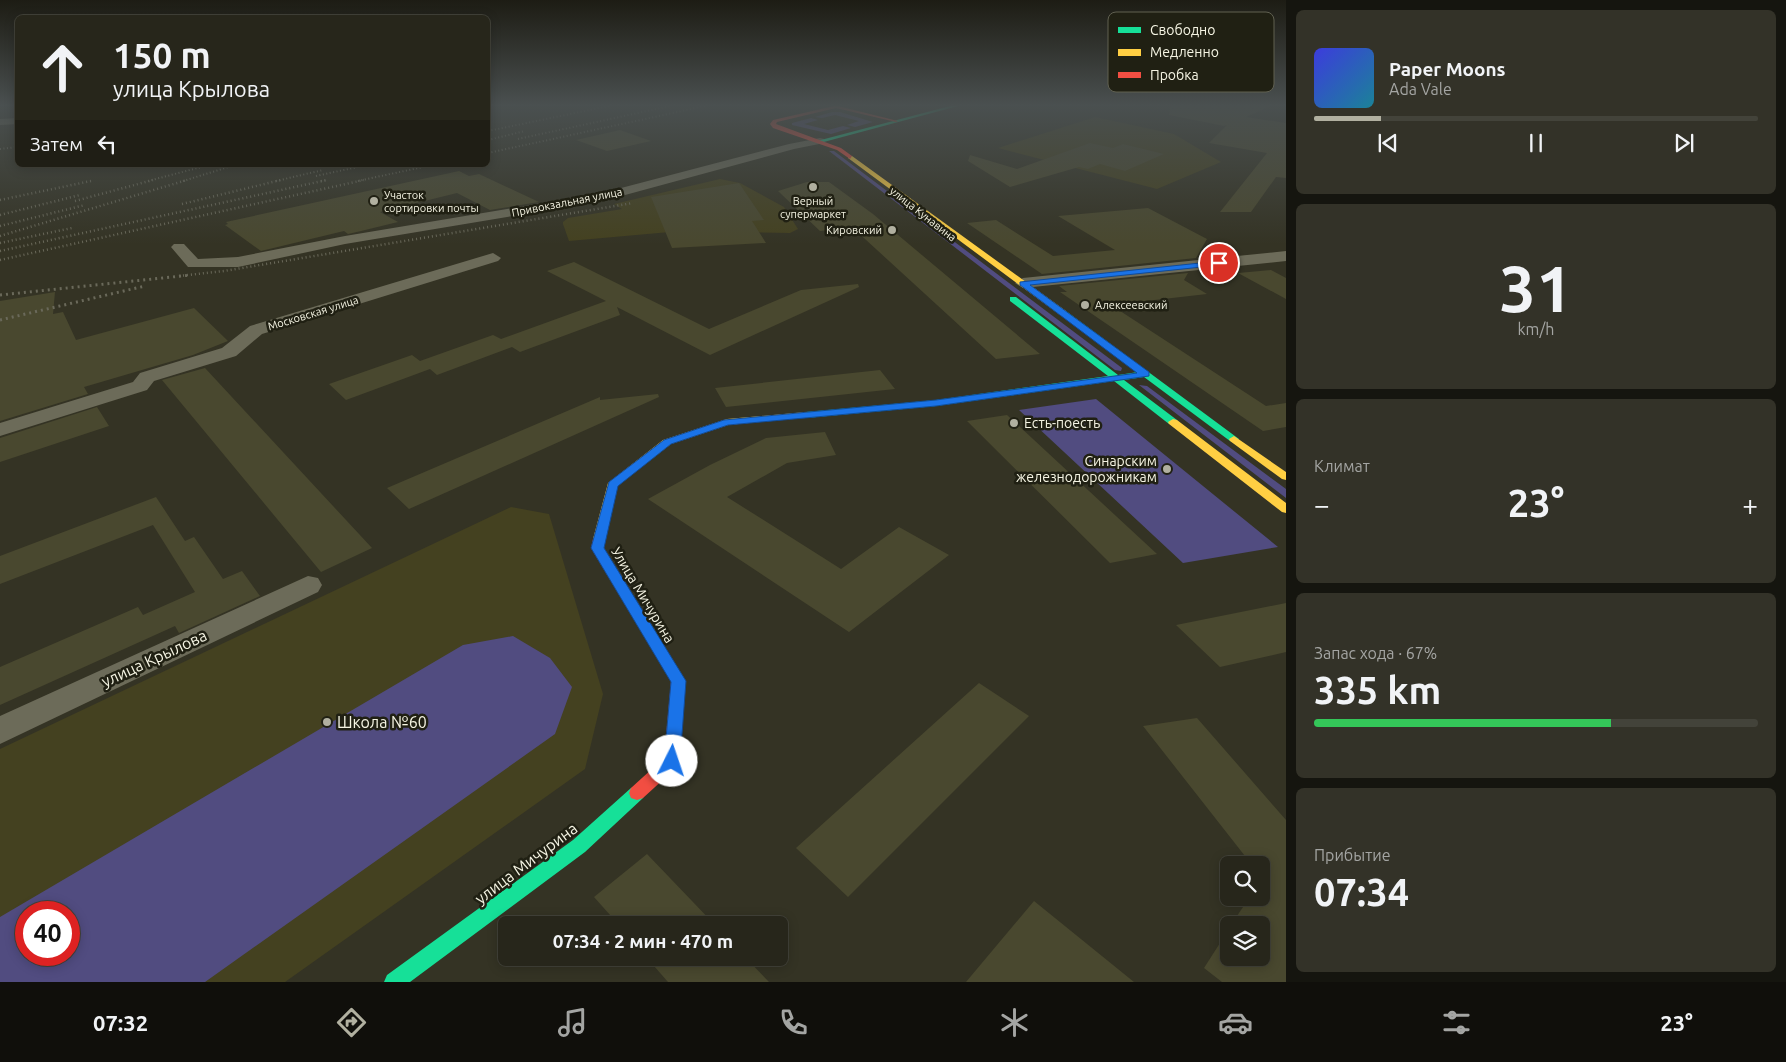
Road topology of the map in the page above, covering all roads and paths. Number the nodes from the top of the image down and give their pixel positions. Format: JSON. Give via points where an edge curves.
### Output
{"nodes":[{"id":1,"x":772,"y":152,"type":"edge"},
{"id":2,"x":823,"y":152,"type":"edge"},
{"id":3,"x":843,"y":152,"type":"edge"},
{"id":4,"x":828,"y":156,"type":"dead end"},
{"id":5,"x":179,"y":247,"type":"dead end"},
{"id":6,"x":1286,"y":256,"type":"edge"},
{"id":7,"x":493,"y":258,"type":"dead end"},
{"id":8,"x":1023,"y":283,"type":"junction"},
{"id":9,"x":1004,"y":293,"type":"dead end"},
{"id":10,"x":1146,"y":374,"type":"junction"},
{"id":11,"x":1116,"y":378,"type":"junction"},
{"id":12,"x":0,"y":430,"type":"edge"},
{"id":13,"x":1286,"y":477,"type":"edge"},
{"id":14,"x":1286,"y":510,"type":"edge"},
{"id":15,"x":308,"y":586,"type":"dead end"},
{"id":16,"x":0,"y":731,"type":"edge"},
{"id":17,"x":672,"y":761,"type":"joint"},
{"id":18,"x":394,"y":982,"type":"edge"}],
"edges":[{"from":1,"to":5,"type":"street","name":"Привокзальная улица","via":[[603,198],[345,240],[238,262],[194,264]]},
{"from":2,"to":4,"type":"street"},
{"from":3,"to":8,"type":"street","name":"улица Кунавина"},
{"from":6,"to":8,"type":"street"},
{"from":7,"to":12,"type":"street","name":"Московская улица","via":[[256,330],[229,352],[147,377],[140,386]]},
{"from":8,"to":10,"type":"street","name":"улица Кунавина"},
{"from":9,"to":11,"type":"street"},
{"from":10,"to":11,"type":"street"},
{"from":10,"to":13,"type":"street","name":"улица Кунавина"},
{"from":11,"to":14,"type":"street"},
{"from":11,"to":17,"type":"street","name":"Улица Мичурина","via":[[936,403],[727,422],[667,442],[612,485],[597,548],[678,681]]},
{"from":15,"to":16,"type":"street","name":"улица Крылова"},
{"from":17,"to":18,"type":"street","name":"улица Мичурина","via":[[578,846]]}]}
